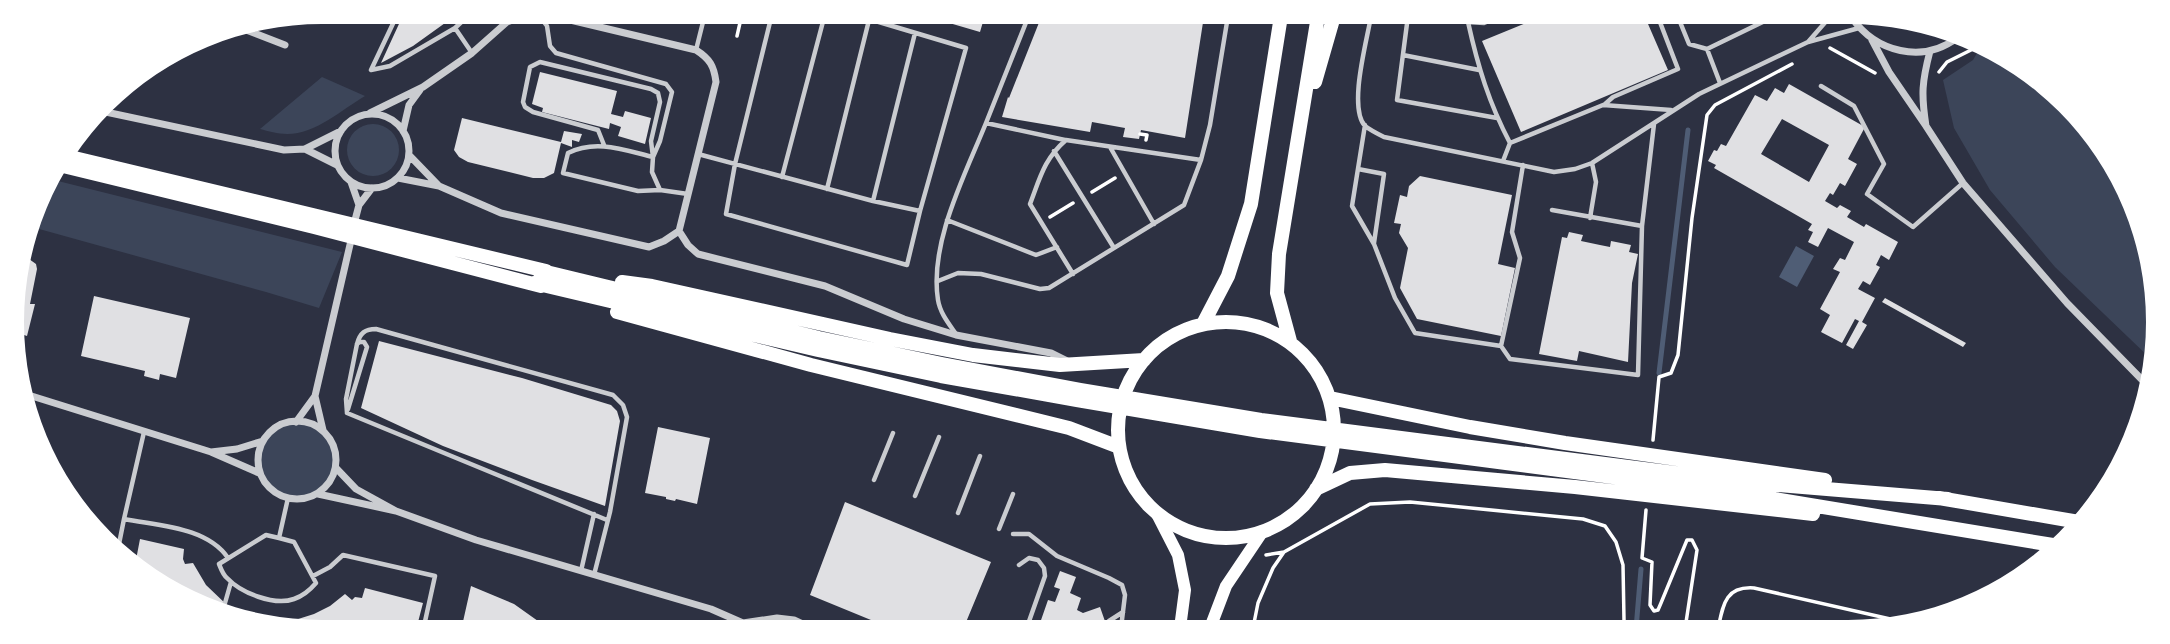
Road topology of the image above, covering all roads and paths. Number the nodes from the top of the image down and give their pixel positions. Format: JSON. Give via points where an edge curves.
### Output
{"nodes":[{"id":1,"x":393,"y":24,"type":"edge"},
{"id":2,"x":459,"y":24,"type":"edge"},
{"id":3,"x":505,"y":24,"type":"edge"},
{"id":4,"x":545,"y":24,"type":"edge"},
{"id":5,"x":584,"y":24,"type":"edge"},
{"id":6,"x":702,"y":24,"type":"edge"},
{"id":7,"x":740,"y":24,"type":"edge"},
{"id":8,"x":770,"y":24,"type":"edge"},
{"id":9,"x":822,"y":24,"type":"edge"},
{"id":10,"x":868,"y":24,"type":"edge"},
{"id":11,"x":883,"y":24,"type":"edge"},
{"id":12,"x":1025,"y":24,"type":"edge"},
{"id":13,"x":1227,"y":24,"type":"edge"},
{"id":14,"x":1280,"y":24,"type":"edge"},
{"id":15,"x":1317,"y":24,"type":"edge"},
{"id":16,"x":1332,"y":24,"type":"edge"},
{"id":17,"x":1370,"y":24,"type":"edge"},
{"id":18,"x":1407,"y":24,"type":"edge"},
{"id":19,"x":1468,"y":24,"type":"edge"},
{"id":20,"x":1661,"y":24,"type":"edge"},
{"id":21,"x":1681,"y":24,"type":"edge"},
{"id":22,"x":1759,"y":24,"type":"edge"},
{"id":23,"x":1824,"y":24,"type":"edge"},
{"id":24,"x":1857,"y":24,"type":"edge"},
{"id":25,"x":455,"y":28,"type":"junction"},
{"id":26,"x":1859,"y":28,"type":"junction"},
{"id":27,"x":253,"y":33,"type":"edge"},
{"id":28,"x":915,"y":33,"type":"junction"},
{"id":29,"x":737,"y":36,"type":"dead end"},
{"id":30,"x":1872,"y":40,"type":"junction"},
{"id":31,"x":1808,"y":42,"type":"junction"},
{"id":32,"x":1951,"y":43,"type":"edge"},
{"id":33,"x":285,"y":45,"type":"dead end"},
{"id":34,"x":1826,"y":46,"type":"dead end"},
{"id":35,"x":1707,"y":49,"type":"junction"},
{"id":36,"x":696,"y":50,"type":"junction"},
{"id":37,"x":1930,"y":51,"type":"junction"},
{"id":38,"x":1970,"y":51,"type":"edge"},
{"id":39,"x":472,"y":53,"type":"junction"},
{"id":40,"x":1403,"y":55,"type":"junction"},
{"id":41,"x":1793,"y":64,"type":"dead end"},
{"id":42,"x":1479,"y":71,"type":"junction"},
{"id":43,"x":1878,"y":75,"type":"dead end"},
{"id":44,"x":1934,"y":79,"type":"dead end"},
{"id":45,"x":1720,"y":83,"type":"junction"},
{"id":46,"x":1821,"y":86,"type":"dead end"},
{"id":47,"x":423,"y":87,"type":"junction"},
{"id":48,"x":1603,"y":105,"type":"junction"},
{"id":49,"x":1672,"y":111,"type":"junction"},
{"id":50,"x":111,"y":113,"type":"edge"},
{"id":51,"x":370,"y":114,"type":"junction"},
{"id":52,"x":1497,"y":118,"type":"junction"},
{"id":53,"x":986,"y":122,"type":"junction"},
{"id":54,"x":1654,"y":124,"type":"junction"},
{"id":55,"x":1365,"y":125,"type":"junction"},
{"id":56,"x":1926,"y":125,"type":"junction"},
{"id":57,"x":341,"y":131,"type":"junction"},
{"id":58,"x":403,"y":131,"type":"junction"},
{"id":59,"x":1299,"y":137,"type":"junction"},
{"id":60,"x":1066,"y":141,"type":"junction"},
{"id":61,"x":1510,"y":143,"type":"junction"},
{"id":62,"x":604,"y":145,"type":"junction"},
{"id":63,"x":1110,"y":147,"type":"junction"},
{"id":64,"x":305,"y":149,"type":"junction"},
{"id":65,"x":1054,"y":151,"type":"junction"},
{"id":66,"x":698,"y":154,"type":"junction"},
{"id":67,"x":409,"y":155,"type":"junction"},
{"id":68,"x":653,"y":157,"type":"junction"},
{"id":69,"x":74,"y":158,"type":"edge"},
{"id":70,"x":1201,"y":160,"type":"junction"},
{"id":71,"x":1503,"y":161,"type":"junction"},
{"id":72,"x":1592,"y":163,"type":"junction"},
{"id":73,"x":735,"y":164,"type":"junction"},
{"id":74,"x":337,"y":165,"type":"junction"},
{"id":75,"x":1523,"y":165,"type":"junction"},
{"id":76,"x":68,"y":167,"type":"edge"},
{"id":77,"x":1357,"y":169,"type":"junction"},
{"id":78,"x":782,"y":177,"type":"junction"},
{"id":79,"x":398,"y":178,"type":"junction"},
{"id":80,"x":351,"y":182,"type":"junction"},
{"id":81,"x":1963,"y":183,"type":"junction"},
{"id":82,"x":439,"y":186,"type":"junction"},
{"id":83,"x":372,"y":188,"type":"junction"},
{"id":84,"x":827,"y":189,"type":"junction"},
{"id":85,"x":660,"y":190,"type":"junction"},
{"id":86,"x":688,"y":194,"type":"junction"},
{"id":87,"x":873,"y":201,"type":"junction"},
{"id":88,"x":359,"y":205,"type":"junction"},
{"id":89,"x":1552,"y":210,"type":"dead end"},
{"id":90,"x":920,"y":211,"type":"junction"},
{"id":91,"x":1590,"y":218,"type":"junction"},
{"id":92,"x":947,"y":220,"type":"junction"},
{"id":93,"x":315,"y":222,"type":"junction"},
{"id":94,"x":1154,"y":224,"type":"junction"},
{"id":95,"x":1642,"y":226,"type":"junction"},
{"id":96,"x":679,"y":230,"type":"junction"},
{"id":97,"x":1374,"y":244,"type":"junction"},
{"id":98,"x":1057,"y":247,"type":"junction"},
{"id":99,"x":1114,"y":248,"type":"junction"},
{"id":100,"x":1073,"y":274,"type":"junction"},
{"id":101,"x":536,"y":277,"type":"junction"},
{"id":102,"x":938,"y":281,"type":"junction"},
{"id":103,"x":1203,"y":324,"type":"junction"},
{"id":104,"x":956,"y":335,"type":"junction"},
{"id":105,"x":1290,"y":341,"type":"junction"},
{"id":106,"x":357,"y":344,"type":"junction"},
{"id":107,"x":1501,"y":346,"type":"junction"},
{"id":108,"x":811,"y":349,"type":"junction"},
{"id":109,"x":1144,"y":360,"type":"junction"},
{"id":110,"x":1077,"y":365,"type":"junction"},
{"id":111,"x":828,"y":369,"type":"junction"},
{"id":112,"x":1671,"y":373,"type":"dead end"},
{"id":113,"x":2140,"y":377,"type":"edge"},
{"id":114,"x":315,"y":396,"type":"junction"},
{"id":115,"x":34,"y":397,"type":"edge"},
{"id":116,"x":1330,"y":398,"type":"junction"},
{"id":117,"x":347,"y":413,"type":"junction"},
{"id":118,"x":296,"y":422,"type":"junction"},
{"id":119,"x":145,"y":431,"type":"junction"},
{"id":120,"x":323,"y":431,"type":"junction"},
{"id":121,"x":893,"y":433,"type":"dead end"},
{"id":122,"x":939,"y":437,"type":"dead end"},
{"id":123,"x":263,"y":441,"type":"junction"},
{"id":124,"x":1119,"y":447,"type":"junction"},
{"id":125,"x":211,"y":452,"type":"junction"},
{"id":126,"x":980,"y":456,"type":"dead end"},
{"id":127,"x":1677,"y":458,"type":"junction"},
{"id":128,"x":336,"y":468,"type":"junction"},
{"id":129,"x":260,"y":473,"type":"junction"},
{"id":130,"x":1703,"y":476,"type":"junction"},
{"id":131,"x":874,"y":480,"type":"dead end"},
{"id":132,"x":1316,"y":489,"type":"junction"},
{"id":133,"x":318,"y":494,"type":"junction"},
{"id":134,"x":1013,"y":494,"type":"dead end"},
{"id":135,"x":915,"y":496,"type":"dead end"},
{"id":136,"x":288,"y":498,"type":"junction"},
{"id":137,"x":1948,"y":499,"type":"junction"},
{"id":138,"x":396,"y":511,"type":"junction"},
{"id":139,"x":958,"y":513,"type":"dead end"},
{"id":140,"x":594,"y":514,"type":"junction"},
{"id":141,"x":1157,"y":514,"type":"junction"},
{"id":142,"x":124,"y":519,"type":"junction"},
{"id":143,"x":607,"y":520,"type":"junction"},
{"id":144,"x":2070,"y":520,"type":"edge"},
{"id":145,"x":1932,"y":526,"type":"junction"},
{"id":146,"x":999,"y":529,"type":"dead end"},
{"id":147,"x":1263,"y":531,"type":"junction"},
{"id":148,"x":1013,"y":534,"type":"dead end"},
{"id":149,"x":279,"y":538,"type":"junction"},
{"id":150,"x":120,"y":540,"type":"edge"},
{"id":151,"x":2046,"y":544,"type":"edge"},
{"id":152,"x":228,"y":558,"type":"junction"},
{"id":153,"x":1652,"y":562,"type":"dead end"},
{"id":154,"x":1019,"y":565,"type":"dead end"},
{"id":155,"x":581,"y":571,"type":"junction"},
{"id":156,"x":594,"y":575,"type":"junction"},
{"id":157,"x":313,"y":576,"type":"junction"},
{"id":158,"x":231,"y":582,"type":"junction"},
{"id":159,"x":225,"y":603,"type":"dead end"},
{"id":160,"x":1123,"y":612,"type":"junction"},
{"id":161,"x":1182,"y":614,"type":"junction"},
{"id":162,"x":1883,"y":617,"type":"edge"},
{"id":163,"x":425,"y":620,"type":"edge"},
{"id":164,"x":733,"y":620,"type":"edge"},
{"id":165,"x":768,"y":620,"type":"edge"},
{"id":166,"x":794,"y":620,"type":"edge"},
{"id":167,"x":1029,"y":620,"type":"edge"},
{"id":168,"x":1111,"y":620,"type":"edge"},
{"id":169,"x":1122,"y":620,"type":"edge"},
{"id":170,"x":1178,"y":620,"type":"edge"},
{"id":171,"x":1181,"y":620,"type":"edge"},
{"id":172,"x":1213,"y":620,"type":"edge"},
{"id":173,"x":1255,"y":620,"type":"edge"},
{"id":174,"x":1625,"y":620,"type":"edge"},
{"id":175,"x":1686,"y":620,"type":"edge"},
{"id":176,"x":1720,"y":620,"type":"edge"}],
"edges":[{"from":1,"to":25,"type":"lane","via":[[371,70],[390,66]]},
{"from":2,"to":25,"type":"lane"},
{"from":3,"to":39,"type":"street"},
{"from":4,"to":68,"type":"lane","via":[[556,53],[666,84],[672,92]]},
{"from":5,"to":36,"type":"street"},
{"from":6,"to":36,"type":"lane"},
{"from":7,"to":29,"type":"path"},
{"from":8,"to":73,"type":"lane"},
{"from":9,"to":78,"type":"lane"},
{"from":10,"to":84,"type":"lane"},
{"from":11,"to":28,"type":"lane"},
{"from":12,"to":53,"type":"lane"},
{"from":13,"to":70,"type":"lane"},
{"from":14,"to":103,"type":"main road","via":[[1251,204],[1228,276]]},
{"from":15,"to":59,"type":"main road"},
{"from":16,"to":59,"type":"main road"},
{"from":17,"to":55,"type":"lane","via":[[1357,96]]},
{"from":18,"to":40,"type":"lane"},
{"from":19,"to":42,"type":"lane"},
{"from":20,"to":48,"type":"lane","via":[[1678,69]]},
{"from":21,"to":35,"type":"lane","via":[[1689,44]]},
{"from":22,"to":35,"type":"lane"},
{"from":23,"to":31,"type":"lane"},
{"from":24,"to":26,"type":"street"},
{"from":25,"to":39,"type":"lane"},
{"from":26,"to":30,"type":"street"},
{"from":26,"to":31,"type":"lane"},
{"from":27,"to":33,"type":"street"},
{"from":28,"to":87,"type":"lane"},
{"from":28,"to":90,"type":"lane","via":[[966,48]]},
{"from":30,"to":37,"type":"street","via":[[1909,53]]},
{"from":30,"to":56,"type":"street"},
{"from":31,"to":45,"type":"lane"},
{"from":32,"to":37,"type":"street"},
{"from":34,"to":43,"type":"path"},
{"from":35,"to":45,"type":"lane"},
{"from":36,"to":66,"type":"street","via":[[715,67],[716,82]]},
{"from":37,"to":56,"type":"street","via":[[1922,81]]},
{"from":38,"to":44,"type":"path","via":[[1947,62]]},
{"from":39,"to":47,"type":"street"},
{"from":40,"to":42,"type":"lane"},
{"from":40,"to":52,"type":"lane","via":[[1397,100]]},
{"from":41,"to":112,"type":"path","via":[[1715,105],[1707,115],[1678,355]]},
{"from":42,"to":52,"type":"lane"},
{"from":45,"to":49,"type":"lane"},
{"from":46,"to":81,"type":"lane","via":[[1854,106],[1884,164],[1867,194],[1913,227]]},
{"from":47,"to":51,"type":"street"},
{"from":47,"to":58,"type":"street","via":[[410,105]]},
{"from":48,"to":49,"type":"lane"},
{"from":48,"to":61,"type":"lane"},
{"from":49,"to":54,"type":"lane"},
{"from":50,"to":64,"type":"street","via":[[284,150]]},
{"from":51,"to":57,"type":"street","via":[[348,122]]},
{"from":51,"to":58,"type":"street","via":[[389,118]]},
{"from":52,"to":61,"type":"lane"},
{"from":53,"to":60,"type":"lane"},
{"from":53,"to":92,"type":"lane"},
{"from":54,"to":72,"type":"lane"},
{"from":54,"to":95,"type":"lane"},
{"from":55,"to":71,"type":"lane","via":[[1384,138]]},
{"from":55,"to":77,"type":"lane"},
{"from":56,"to":81,"type":"street"},
{"from":57,"to":64,"type":"street"},
{"from":57,"to":74,"type":"street","via":[[336,142]]},
{"from":58,"to":67,"type":"street"},
{"from":59,"to":105,"type":"main road","via":[[1277,293]]},
{"from":60,"to":63,"type":"lane"},
{"from":60,"to":65,"type":"lane"},
{"from":61,"to":71,"type":"lane"},
{"from":62,"to":68,"type":"lane"},
{"from":62,"to":68,"type":"lane","via":[[598,130],[525,107],[530,66],[540,62],[658,93]]},
{"from":62,"to":85,"type":"lane","via":[[568,153],[564,173],[638,191]]},
{"from":63,"to":70,"type":"lane"},
{"from":63,"to":94,"type":"lane"},
{"from":64,"to":74,"type":"street"},
{"from":65,"to":98,"type":"lane","via":[[1030,204]]},
{"from":65,"to":99,"type":"lane"},
{"from":66,"to":73,"type":"lane"},
{"from":66,"to":86,"type":"street"},
{"from":67,"to":79,"type":"street"},
{"from":67,"to":82,"type":"street"},
{"from":68,"to":85,"type":"lane","via":[[652,172]]},
{"from":69,"to":93,"type":"main road"},
{"from":70,"to":94,"type":"lane","via":[[1184,205]]},
{"from":71,"to":75,"type":"lane"},
{"from":72,"to":75,"type":"lane","via":[[1554,172]]},
{"from":72,"to":91,"type":"lane","via":[[1596,182]]},
{"from":73,"to":78,"type":"lane"},
{"from":73,"to":90,"type":"lane","via":[[726,214],[907,265]]},
{"from":74,"to":80,"type":"street"},
{"from":75,"to":107,"type":"lane","via":[[1511,232],[1520,258]]},
{"from":76,"to":93,"type":"main road"},
{"from":77,"to":97,"type":"lane","via":[[1352,206]]},
{"from":77,"to":97,"type":"lane","via":[[1384,174]]},
{"from":78,"to":84,"type":"lane"},
{"from":79,"to":82,"type":"street"},
{"from":79,"to":83,"type":"street"},
{"from":80,"to":83,"type":"street"},
{"from":80,"to":88,"type":"street"},
{"from":81,"to":113,"type":"street","via":[[2067,303]]},
{"from":82,"to":96,"type":"street","via":[[501,213],[649,247]]},
{"from":83,"to":88,"type":"street"},
{"from":84,"to":87,"type":"lane"},
{"from":85,"to":86,"type":"lane"},
{"from":86,"to":96,"type":"street"},
{"from":87,"to":90,"type":"lane"},
{"from":88,"to":114,"type":"street"},
{"from":89,"to":91,"type":"lane"},
{"from":91,"to":95,"type":"lane"},
{"from":92,"to":98,"type":"lane","via":[[1036,255]]},
{"from":92,"to":102,"type":"lane"},
{"from":93,"to":101,"type":"main road"},
{"from":94,"to":99,"type":"lane"},
{"from":95,"to":107,"type":"lane","via":[[1638,375],[1510,359]]},
{"from":96,"to":104,"type":"street","via":[[698,254],[825,286]]},
{"from":97,"to":107,"type":"lane","via":[[1395,298],[1415,332]]},
{"from":98,"to":100,"type":"lane"},
{"from":99,"to":100,"type":"lane"},
{"from":100,"to":102,"type":"lane","via":[[1040,289],[981,274],[958,273]]},
{"from":101,"to":108,"type":"main road"},
{"from":101,"to":110,"type":"main road","via":[[652,286],[973,355]]},
{"from":101,"to":111,"type":"main road","via":[[620,313]]},
{"from":101,"to":130,"type":"main road","via":[[1080,390],[1261,420]]},
{"from":102,"to":104,"type":"lane","via":[[938,301]]},
{"from":103,"to":105,"type":"main road","via":[[1248,324]]},
{"from":103,"to":109,"type":"main road","via":[[1175,334]]},
{"from":104,"to":110,"type":"street","via":[[1051,353]]},
{"from":105,"to":116,"type":"main road","via":[[1320,376]]},
{"from":106,"to":117,"type":"lane"},
{"from":106,"to":117,"type":"lane","via":[[364,342],[367,347]]},
{"from":106,"to":143,"type":"lane","via":[[360,335],[376,329],[612,396],[623,405],[627,417]]},
{"from":108,"to":111,"type":"lane"},
{"from":108,"to":145,"type":"main road","via":[[1260,431],[1751,495]]},
{"from":109,"to":110,"type":"main road"},
{"from":109,"to":124,"type":"main road","via":[[1129,378],[1121,401]]},
{"from":111,"to":124,"type":"main road","via":[[1069,428]]},
{"from":114,"to":118,"type":"street"},
{"from":114,"to":120,"type":"street"},
{"from":115,"to":119,"type":"street"},
{"from":116,"to":127,"type":"main road","via":[[1483,429]]},
{"from":116,"to":132,"type":"main road","via":[[1335,437]]},
{"from":117,"to":140,"type":"lane"},
{"from":118,"to":120,"type":"street"},
{"from":118,"to":123,"type":"street","via":[[283,424]]},
{"from":119,"to":125,"type":"street"},
{"from":119,"to":142,"type":"lane"},
{"from":120,"to":128,"type":"street","via":[[335,448]]},
{"from":121,"to":131,"type":"lane"},
{"from":122,"to":135,"type":"lane"},
{"from":123,"to":125,"type":"street"},
{"from":123,"to":129,"type":"street"},
{"from":124,"to":141,"type":"main road","via":[[1136,489]]},
{"from":125,"to":129,"type":"street"},
{"from":126,"to":139,"type":"lane"},
{"from":127,"to":130,"type":"lane"},
{"from":127,"to":137,"type":"main road"},
{"from":128,"to":133,"type":"street"},
{"from":128,"to":138,"type":"street","via":[[356,489]]},
{"from":129,"to":136,"type":"street","via":[[273,492]]},
{"from":130,"to":137,"type":"main road"},
{"from":132,"to":145,"type":"main road","via":[[1350,473],[1385,470]]},
{"from":132,"to":147,"type":"main road","via":[[1296,513]]},
{"from":133,"to":136,"type":"street"},
{"from":133,"to":138,"type":"street"},
{"from":134,"to":146,"type":"lane"},
{"from":136,"to":149,"type":"lane"},
{"from":137,"to":144,"type":"main road"},
{"from":138,"to":155,"type":"street"},
{"from":140,"to":143,"type":"lane"},
{"from":140,"to":155,"type":"lane"},
{"from":141,"to":147,"type":"main road","via":[[1182,529],[1209,536]]},
{"from":141,"to":161,"type":"main road","via":[[1178,555],[1185,590]]},
{"from":142,"to":150,"type":"lane"},
{"from":142,"to":152,"type":"lane","via":[[202,536]]},
{"from":143,"to":156,"type":"lane"},
{"from":145,"to":151,"type":"main road"},
{"from":147,"to":172,"type":"main road","via":[[1226,586]]},
{"from":148,"to":160,"type":"lane","via":[[1029,534],[1057,556],[1122,585]]},
{"from":149,"to":152,"type":"lane","via":[[266,536]]},
{"from":149,"to":157,"type":"lane","via":[[294,542]]},
{"from":152,"to":158,"type":"lane","via":[[219,564]]},
{"from":153,"to":175,"type":"path","via":[[1650,605],[1654,611],[1687,540],[1695,544]]},
{"from":154,"to":167,"type":"lane","via":[[1029,558],[1044,568]]},
{"from":155,"to":156,"type":"street"},
{"from":156,"to":164,"type":"street"},
{"from":157,"to":158,"type":"lane","via":[[316,583],[292,600],[265,599]]},
{"from":157,"to":163,"type":"lane","via":[[343,555],[435,576]]},
{"from":158,"to":159,"type":"lane"},
{"from":160,"to":168,"type":"lane"},
{"from":160,"to":169,"type":"lane"},
{"from":161,"to":170,"type":"street"},
{"from":161,"to":171,"type":"main road"},
{"from":162,"to":176,"type":"path","via":[[1741,587],[1723,604]]},
{"from":165,"to":166,"type":"street"},
{"from":173,"to":174,"type":"path","via":[[1273,568],[1284,552],[1370,504],[1410,502],[1583,519],[1605,526],[1623,565]]}]}
